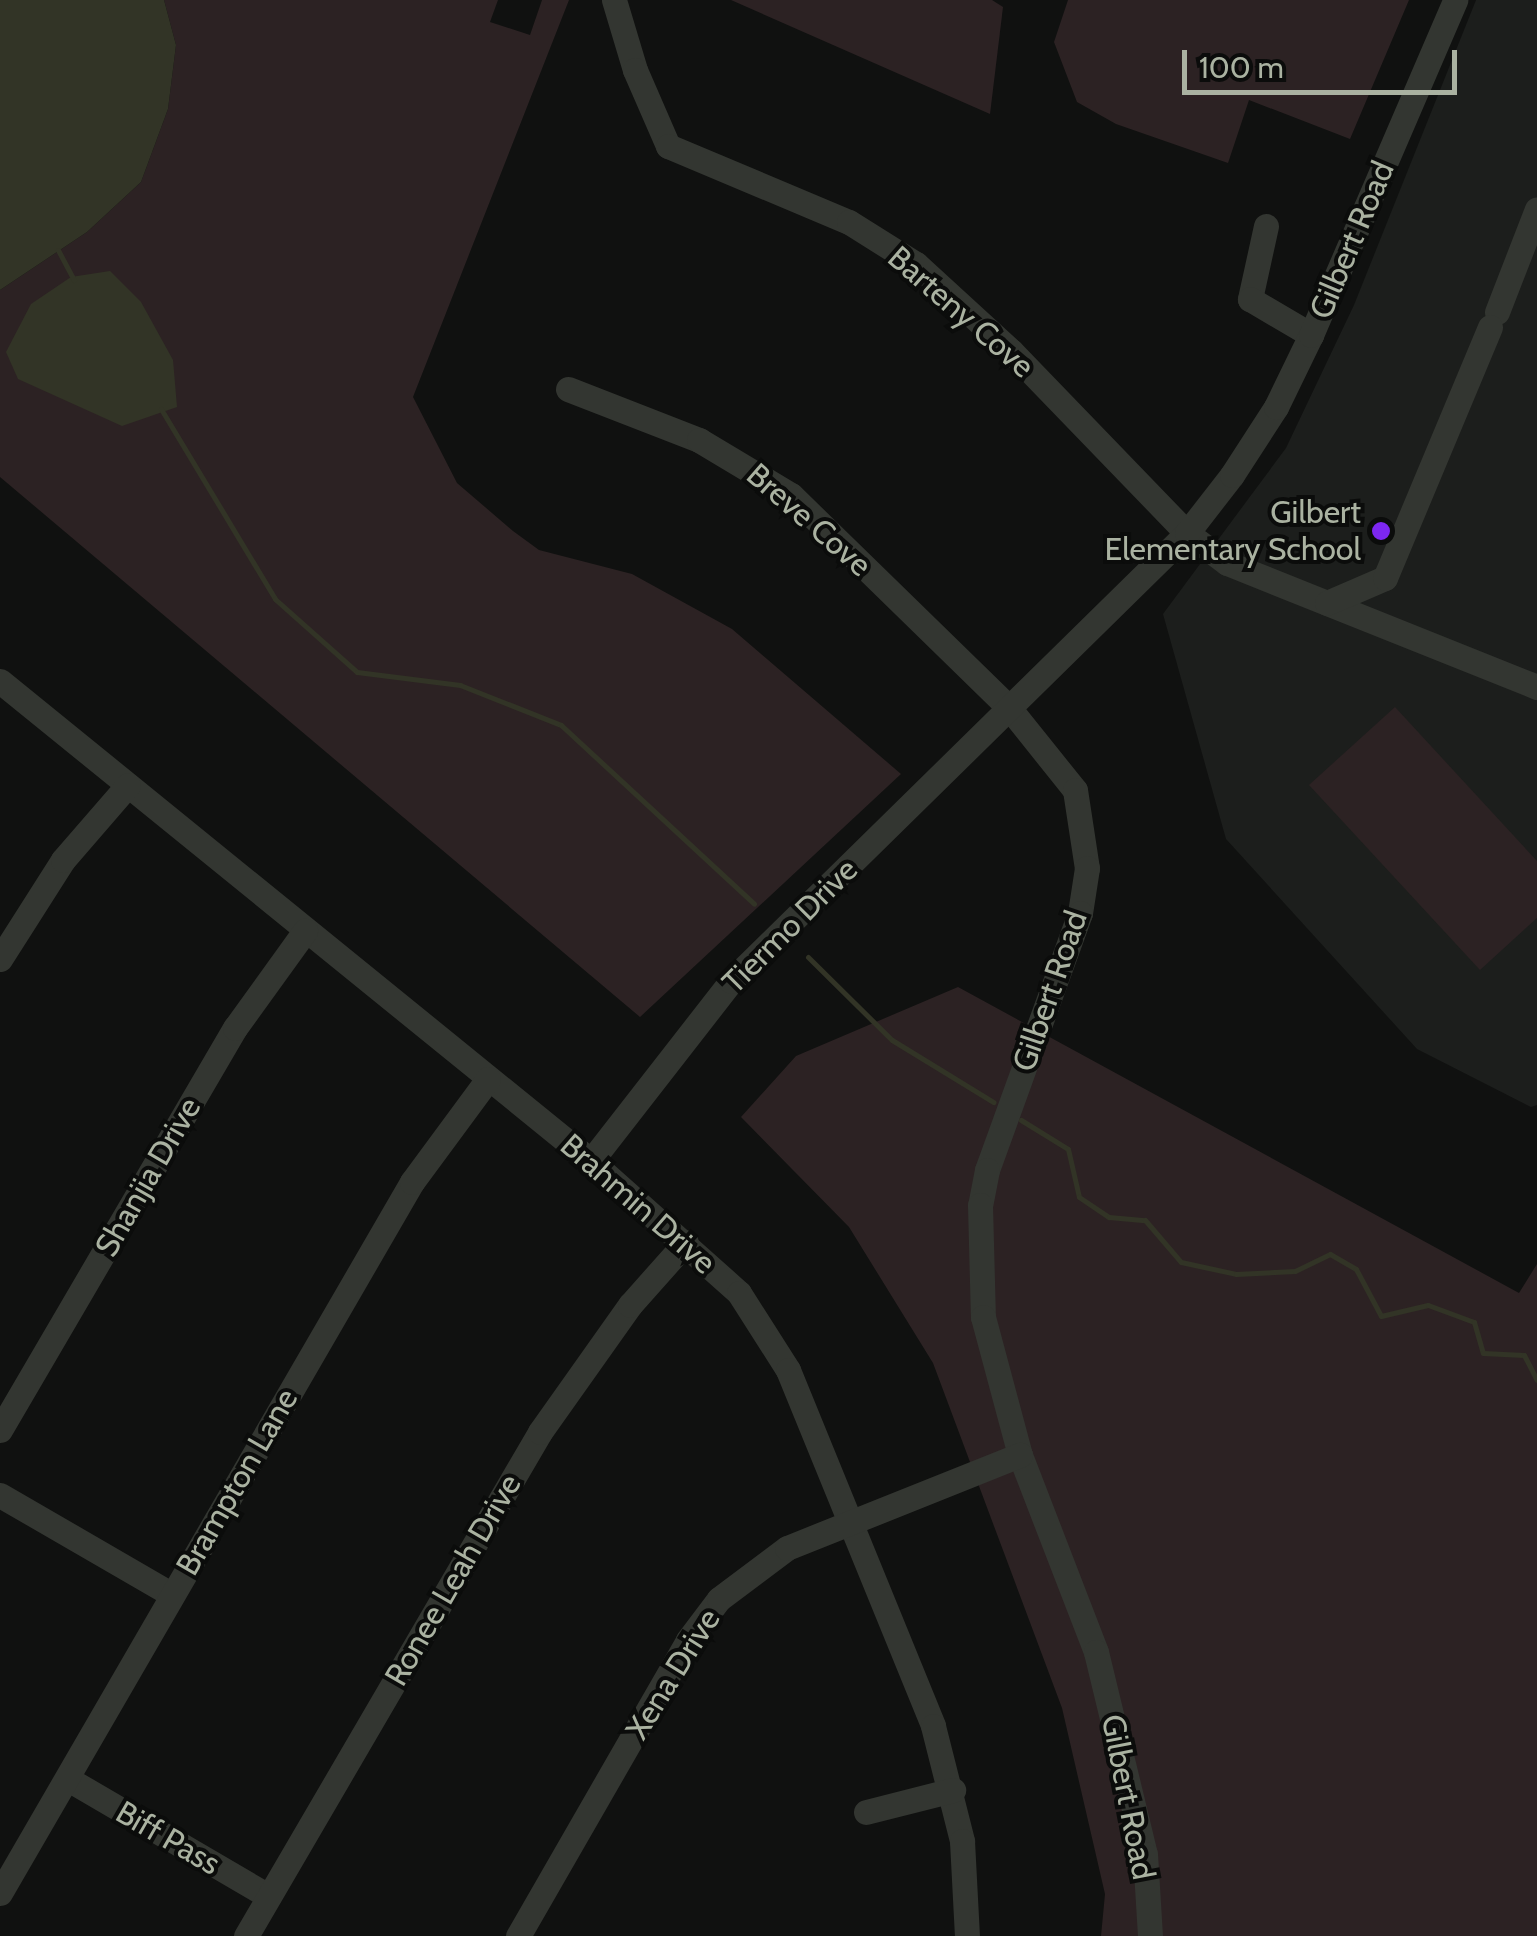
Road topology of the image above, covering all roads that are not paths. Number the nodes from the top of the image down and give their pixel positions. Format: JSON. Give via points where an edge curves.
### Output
{"nodes":[{"id":1,"x":614,"y":0,"type":"edge"},
{"id":2,"x":1456,"y":0,"type":"edge"},
{"id":3,"x":1537,"y":209,"type":"edge"},
{"id":4,"x":1266,"y":226,"type":"dead end"},
{"id":5,"x":1311,"y":334,"type":"junction"},
{"id":6,"x":568,"y":389,"type":"dead end"},
{"id":7,"x":1187,"y":533,"type":"junction"},
{"id":8,"x":1327,"y":603,"type":"junction"},
{"id":9,"x":0,"y":682,"type":"edge"},
{"id":10,"x":1537,"y":687,"type":"edge"},
{"id":11,"x":1010,"y":709,"type":"junction"},
{"id":12,"x":128,"y":786,"type":"junction"},
{"id":13,"x":304,"y":931,"type":"junction"},
{"id":14,"x":0,"y":959,"type":"edge"},
{"id":15,"x":488,"y":1079,"type":"junction"},
{"id":16,"x":590,"y":1161,"type":"junction"},
{"id":17,"x":686,"y":1242,"type":"junction"},
{"id":18,"x":0,"y":1430,"type":"edge"},
{"id":19,"x":1020,"y":1455,"type":"junction"},
{"id":20,"x":0,"y":1495,"type":"edge"},
{"id":21,"x":849,"y":1522,"type":"junction"},
{"id":22,"x":171,"y":1594,"type":"junction"},
{"id":23,"x":68,"y":1779,"type":"junction"},
{"id":24,"x":953,"y":1790,"type":"junction"},
{"id":25,"x":866,"y":1812,"type":"dead end"},
{"id":26,"x":0,"y":1893,"type":"edge"},
{"id":27,"x":268,"y":1896,"type":"junction"},
{"id":28,"x":246,"y":1936,"type":"edge"},
{"id":29,"x":518,"y":1936,"type":"edge"},
{"id":30,"x":968,"y":1936,"type":"edge"},
{"id":31,"x":1150,"y":1936,"type":"edge"}],
"edges":[{"from":1,"to":7,"type":"street","name":"Barteny Cove","via":[[634,70],[668,146],[849,222],[916,264]]},
{"from":2,"to":5,"type":"street","name":"Gilbert Road"},
{"from":3,"to":8,"type":"street","via":[[1385,578]]},
{"from":4,"to":5,"type":"street","via":[[1250,299],[1260,311]]},
{"from":5,"to":7,"type":"street","name":"Gilbert Road","via":[[1276,407]]},
{"from":6,"to":11,"type":"street","name":"Breve Cove","via":[[753,466],[822,524]]},
{"from":7,"to":8,"type":"street","name":"Barteny Cove","via":[[1227,563]]},
{"from":7,"to":11,"type":"street","name":"Gilbert Road"},
{"from":8,"to":10,"type":"street","name":"Barteny Cove"},
{"from":9,"to":12,"type":"street","name":"Brahmin Drive"},
{"from":11,"to":16,"type":"street","name":"Tiermo Drive","via":[[731,981]]},
{"from":11,"to":19,"type":"street","name":"Gilbert Road","via":[[1074,790],[1087,868],[1065,964],[994,1146],[980,1205],[985,1333]]},
{"from":12,"to":13,"type":"street","name":"Brahmin Drive"},
{"from":12,"to":14,"type":"street","via":[[63,860]]},
{"from":13,"to":15,"type":"street","name":"Brahmin Drive"},
{"from":13,"to":18,"type":"street","name":"Shanjia Drive","via":[[235,1028]]},
{"from":15,"to":16,"type":"street","name":"Brahmin Drive"},
{"from":15,"to":22,"type":"street","name":"Brampton Lane","via":[[412,1182]]},
{"from":16,"to":17,"type":"street","name":"Brahmin Drive"},
{"from":17,"to":21,"type":"street","name":"Brahmin Drive","via":[[766,1331]]},
{"from":17,"to":27,"type":"street","name":"Ronee Leah Drive","via":[[630,1305],[540,1432]]},
{"from":19,"to":21,"type":"street","name":"Xena Drive"},
{"from":19,"to":31,"type":"street","name":"Gilbert Road","via":[[1076,1592],[1125,1760],[1145,1854]]},
{"from":20,"to":22,"type":"street"},
{"from":21,"to":24,"type":"street","name":"Brahmin Drive"},
{"from":21,"to":29,"type":"street","name":"Xena Drive","via":[[787,1548],[719,1599],[688,1640]]},
{"from":22,"to":23,"type":"street","name":"Brampton Lane"},
{"from":23,"to":26,"type":"street","name":"Brampton Lane"},
{"from":23,"to":27,"type":"street","name":"Biff Pass"},
{"from":24,"to":25,"type":"street"},
{"from":24,"to":30,"type":"street","name":"Brahmin Drive"},
{"from":27,"to":28,"type":"street","name":"Ronee Leah Drive"}]}
